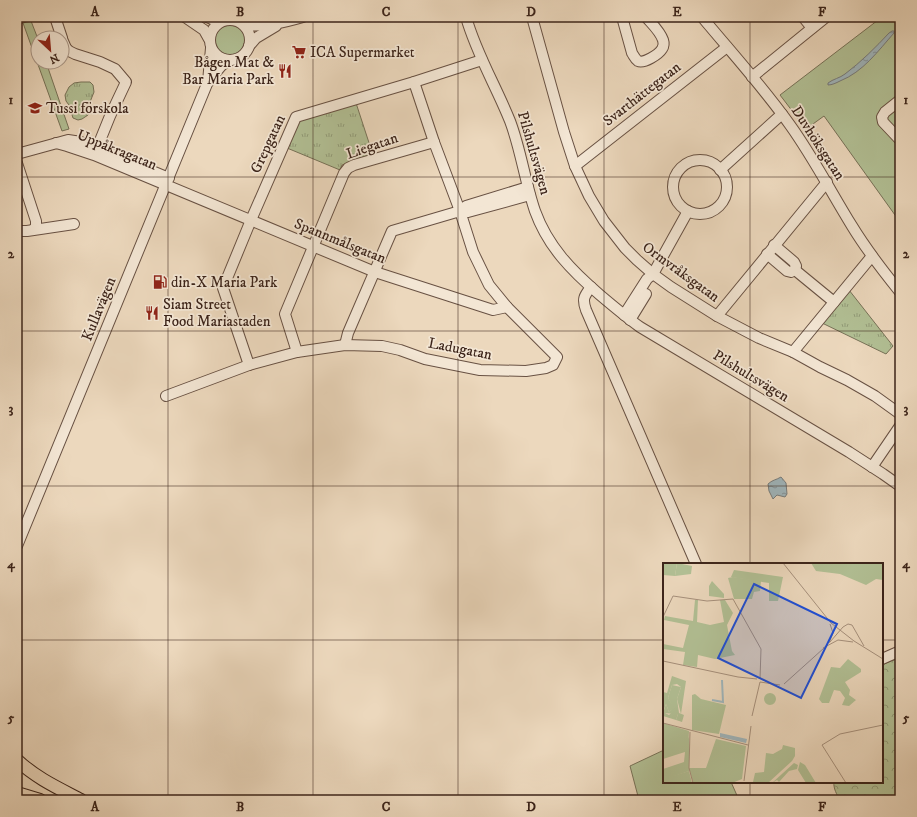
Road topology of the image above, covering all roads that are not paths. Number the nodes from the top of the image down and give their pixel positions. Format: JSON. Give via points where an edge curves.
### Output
{"nodes":[{"id":1,"x":23,"y":17,"type":"edge"},
{"id":2,"x":54,"y":17,"type":"edge"},
{"id":3,"x":185,"y":17,"type":"edge"},
{"id":4,"x":206,"y":17,"type":"edge"},
{"id":5,"x":303,"y":17,"type":"edge"},
{"id":6,"x":466,"y":17,"type":"edge"},
{"id":7,"x":532,"y":17,"type":"edge"},
{"id":8,"x":622,"y":17,"type":"edge"},
{"id":9,"x":646,"y":17,"type":"edge"},
{"id":10,"x":702,"y":17,"type":"edge"},
{"id":11,"x":803,"y":17,"type":"edge"},
{"id":12,"x":826,"y":17,"type":"edge"},
{"id":13,"x":17,"y":19,"type":"edge"},
{"id":14,"x":224,"y":20,"type":"junction"},
{"id":15,"x":279,"y":24,"type":"junction"},
{"id":16,"x":244,"y":25,"type":"junction"},
{"id":17,"x":812,"y":28,"type":"junction"},
{"id":18,"x":59,"y":30,"type":"edge"},
{"id":19,"x":210,"y":44,"type":"junction"},
{"id":20,"x":249,"y":46,"type":"junction"},
{"id":21,"x":727,"y":46,"type":"junction"},
{"id":22,"x":70,"y":51,"type":"edge"},
{"id":23,"x":231,"y":60,"type":"junction"},
{"id":24,"x":482,"y":60,"type":"junction"},
{"id":25,"x":752,"y":77,"type":"junction"},
{"id":26,"x":414,"y":82,"type":"junction"},
{"id":27,"x":207,"y":84,"type":"junction"},
{"id":28,"x":900,"y":100,"type":"edge"},
{"id":29,"x":782,"y":114,"type":"junction"},
{"id":30,"x":900,"y":140,"type":"edge"},
{"id":31,"x":434,"y":142,"type":"junction"},
{"id":32,"x":95,"y":152,"type":"junction"},
{"id":33,"x":17,"y":154,"type":"edge"},
{"id":34,"x":17,"y":163,"type":"edge"},
{"id":35,"x":575,"y":166,"type":"junction"},
{"id":36,"x":720,"y":170,"type":"junction"},
{"id":37,"x":168,"y":182,"type":"junction"},
{"id":38,"x":827,"y":182,"type":"junction"},
{"id":39,"x":529,"y":191,"type":"junction"},
{"id":40,"x":460,"y":211,"type":"junction"},
{"id":41,"x":688,"y":211,"type":"junction"},
{"id":42,"x":251,"y":220,"type":"junction"},
{"id":43,"x":74,"y":224,"type":"dead end"},
{"id":44,"x":34,"y":229,"type":"junction"},
{"id":45,"x":17,"y":231,"type":"edge"},
{"id":46,"x":774,"y":245,"type":"junction"},
{"id":47,"x":313,"y":247,"type":"junction"},
{"id":48,"x":767,"y":254,"type":"junction"},
{"id":49,"x":872,"y":256,"type":"junction"},
{"id":50,"x":795,"y":270,"type":"junction"},
{"id":51,"x":375,"y":272,"type":"junction"},
{"id":52,"x":653,"y":274,"type":"junction"},
{"id":53,"x":591,"y":287,"type":"junction"},
{"id":54,"x":900,"y":292,"type":"edge"},
{"id":55,"x":834,"y":302,"type":"junction"},
{"id":56,"x":507,"y":306,"type":"junction"},
{"id":57,"x":717,"y":316,"type":"junction"},
{"id":58,"x":627,"y":318,"type":"junction"},
{"id":59,"x":345,"y":345,"type":"junction"},
{"id":60,"x":298,"y":352,"type":"junction"},
{"id":61,"x":793,"y":352,"type":"junction"},
{"id":62,"x":249,"y":365,"type":"junction"},
{"id":63,"x":166,"y":396,"type":"dead end"},
{"id":64,"x":900,"y":414,"type":"edge"},
{"id":65,"x":900,"y":426,"type":"edge"},
{"id":66,"x":900,"y":438,"type":"edge"},
{"id":67,"x":875,"y":469,"type":"junction"},
{"id":68,"x":900,"y":486,"type":"edge"},
{"id":69,"x":17,"y":546,"type":"edge"},
{"id":70,"x":696,"y":563,"type":"edge"},
{"id":71,"x":900,"y":651,"type":"edge"},
{"id":72,"x":883,"y":659,"type":"edge"},
{"id":73,"x":17,"y":760,"type":"edge"},
{"id":74,"x":17,"y":793,"type":"edge"},
{"id":75,"x":40,"y":800,"type":"edge"},
{"id":76,"x":81,"y":800,"type":"edge"}],
"edges":[{"from":1,"to":13,"type":"street"},
{"from":2,"to":18,"type":"street"},
{"from":3,"to":19,"type":"street","via":[[204,30]]},
{"from":4,"to":14,"type":"street"},
{"from":5,"to":15,"type":"street","name":"Kullavägen"},
{"from":6,"to":24,"type":"street","name":"Pilshultsvägen"},
{"from":7,"to":35,"type":"street","name":"Ormvråksgatan"},
{"from":8,"to":9,"type":"street","via":[[634,58],[645,61],[662,50],[663,46],[661,35]]},
{"from":10,"to":21,"type":"street","name":"Duvhöksgatan"},
{"from":11,"to":17,"type":"street"},
{"from":12,"to":17,"type":"street"},
{"from":14,"to":16,"type":"street","name":"Kullavägen","via":[[238,21]]},
{"from":14,"to":19,"type":"street","name":"Kullavägen","via":[[211,32]]},
{"from":15,"to":16,"type":"street","name":"Kullavägen"},
{"from":15,"to":20,"type":"street","name":"Kullavägen","via":[[256,38]]},
{"from":16,"to":20,"type":"street","via":[[250,35]]},
{"from":17,"to":25,"type":"street"},
{"from":19,"to":23,"type":"street","via":[[217,56]]},
{"from":19,"to":27,"type":"street","name":"Kullavägen"},
{"from":20,"to":23,"type":"street","name":"Kullavägen","via":[[244,54]]},
{"from":21,"to":25,"type":"street","name":"Duvhöksgatan"},
{"from":21,"to":35,"type":"street","name":"Svarthättegatan"},
{"from":22,"to":32,"type":"street","via":[[115,69],[126,82]]},
{"from":23,"to":27,"type":"street","name":"Kullavägen","via":[[222,65]]},
{"from":24,"to":26,"type":"street","name":"Grepgatan"},
{"from":24,"to":39,"type":"street","name":"Pilshultsvägen","via":[[510,122]]},
{"from":25,"to":29,"type":"street","name":"Duvhöksgatan"},
{"from":26,"to":31,"type":"street","name":"Ladugatan"},
{"from":26,"to":42,"type":"street","name":"Grepgatan","via":[[296,116]]},
{"from":27,"to":37,"type":"street","name":"Kullavägen"},
{"from":28,"to":30,"type":"street","via":[[882,117],[883,122]]},
{"from":29,"to":36,"type":"street"},
{"from":29,"to":38,"type":"street","name":"Duvhöksgatan"},
{"from":31,"to":40,"type":"street","name":"Ladugatan"},
{"from":31,"to":47,"type":"street","name":"Liegatan","via":[[348,168]]},
{"from":32,"to":33,"type":"street","name":"Uppåkragatan","via":[[81,142],[68,140]]},
{"from":32,"to":37,"type":"street","name":"Uppåkragatan"},
{"from":34,"to":44,"type":"street","via":[[36,221]]},
{"from":35,"to":52,"type":"street","name":"Ormvråksgatan","via":[[604,222],[625,248]]},
{"from":36,"to":41,"type":"street","via":[[726,182],[722,201],[706,213]]},
{"from":36,"to":41,"type":"street","via":[[711,163],[701,160],[690,162],[680,168],[674,178],[673,189],[679,204]]},
{"from":37,"to":42,"type":"street","name":"Spannmålsgatan"},
{"from":37,"to":69,"type":"street","name":"Kullavägen"},
{"from":38,"to":46,"type":"street"},
{"from":38,"to":49,"type":"street","name":"Duvhöksgatan"},
{"from":39,"to":40,"type":"street","via":[[466,206]]},
{"from":39,"to":53,"type":"street","name":"Pilshultsvägen","via":[[538,219],[551,243],[561,257]]},
{"from":40,"to":51,"type":"street","via":[[392,231]]},
{"from":40,"to":56,"type":"street","name":"Ladugatan","via":[[473,252],[489,285]]},
{"from":41,"to":52,"type":"street"},
{"from":42,"to":47,"type":"street","name":"Spannmålsgatan"},
{"from":42,"to":62,"type":"street","name":"Grepgatan","via":[[223,288]]},
{"from":43,"to":44,"type":"street"},
{"from":44,"to":45,"type":"street"},
{"from":46,"to":48,"type":"street"},
{"from":46,"to":50,"type":"street","via":[[794,262]]},
{"from":47,"to":51,"type":"street","name":"Spannmålsgatan"},
{"from":47,"to":60,"type":"street","name":"Liegatan","via":[[285,314]]},
{"from":48,"to":50,"type":"street","via":[[787,271]]},
{"from":48,"to":57,"type":"street"},
{"from":49,"to":54,"type":"street","name":"Duvhöksgatan"},
{"from":49,"to":55,"type":"street"},
{"from":50,"to":55,"type":"street"},
{"from":51,"to":56,"type":"street","name":"Spannmålsgatan","via":[[493,310]]},
{"from":51,"to":59,"type":"street"},
{"from":52,"to":57,"type":"street","name":"Ormvråksgatan"},
{"from":52,"to":58,"type":"street","via":[[647,280]]},
{"from":53,"to":58,"type":"street","name":"Pilshultsvägen"},
{"from":53,"to":70,"type":"street","via":[[583,302],[586,310]]},
{"from":55,"to":61,"type":"street"},
{"from":56,"to":59,"type":"street","name":"Ladugatan","via":[[557,357],[553,365],[526,371],[480,370],[425,359],[382,346]]},
{"from":57,"to":61,"type":"street","name":"Ormvråksgatan"},
{"from":58,"to":67,"type":"street","name":"Pilshultsvägen"},
{"from":59,"to":60,"type":"street","name":"Ladugatan"},
{"from":60,"to":62,"type":"street","name":"Ladugatan"},
{"from":61,"to":64,"type":"street","name":"Ormvråksgatan","via":[[875,396]]},
{"from":62,"to":63,"type":"street","name":"Ladugatan"},
{"from":65,"to":67,"type":"street"},
{"from":66,"to":67,"type":"street"},
{"from":67,"to":68,"type":"street","name":"Pilshultsvägen"},
{"from":71,"to":72,"type":"street"},
{"from":73,"to":76,"type":"main road","via":[[42,779]]},
{"from":74,"to":75,"type":"main road"}]}
